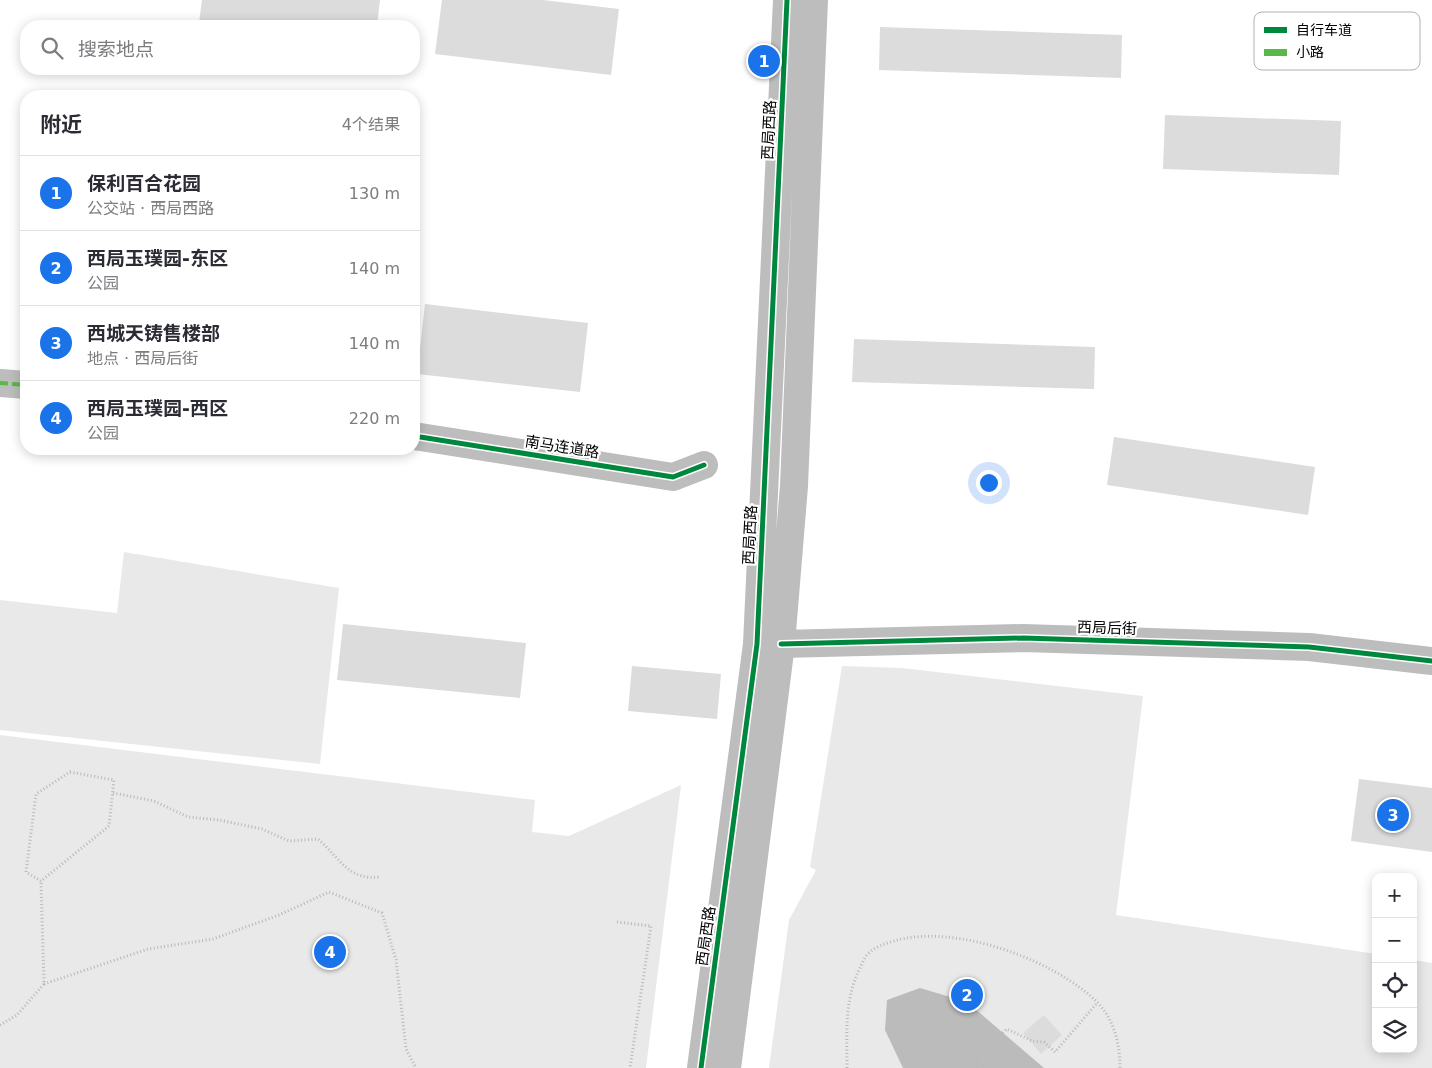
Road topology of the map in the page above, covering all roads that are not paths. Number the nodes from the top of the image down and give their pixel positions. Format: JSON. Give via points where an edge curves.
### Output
{"nodes":[{"id":1,"x":788,"y":0,"type":"edge"},
{"id":2,"x":814,"y":0,"type":"edge"},
{"id":3,"x":0,"y":384,"type":"edge"},
{"id":4,"x":20,"y":385,"type":"edge"},
{"id":5,"x":420,"y":437,"type":"edge"},
{"id":6,"x":704,"y":465,"type":"dead end"},
{"id":7,"x":781,"y":644,"type":"junction"},
{"id":8,"x":1432,"y":661,"type":"edge"},
{"id":9,"x":701,"y":1068,"type":"edge"},
{"id":10,"x":727,"y":1068,"type":"edge"}],
"edges":[{"from":1,"to":9,"type":"street","name":"西局西路","via":[[757,644]]},
{"from":2,"to":7,"type":"street","via":[[794,486]]},
{"from":3,"to":4,"type":"street"},
{"from":5,"to":6,"type":"street","name":"南马连道路","via":[[673,477]]},
{"from":7,"to":8,"type":"street","name":"西局后街","via":[[1043,639],[1309,647]]},
{"from":7,"to":10,"type":"street"}]}
